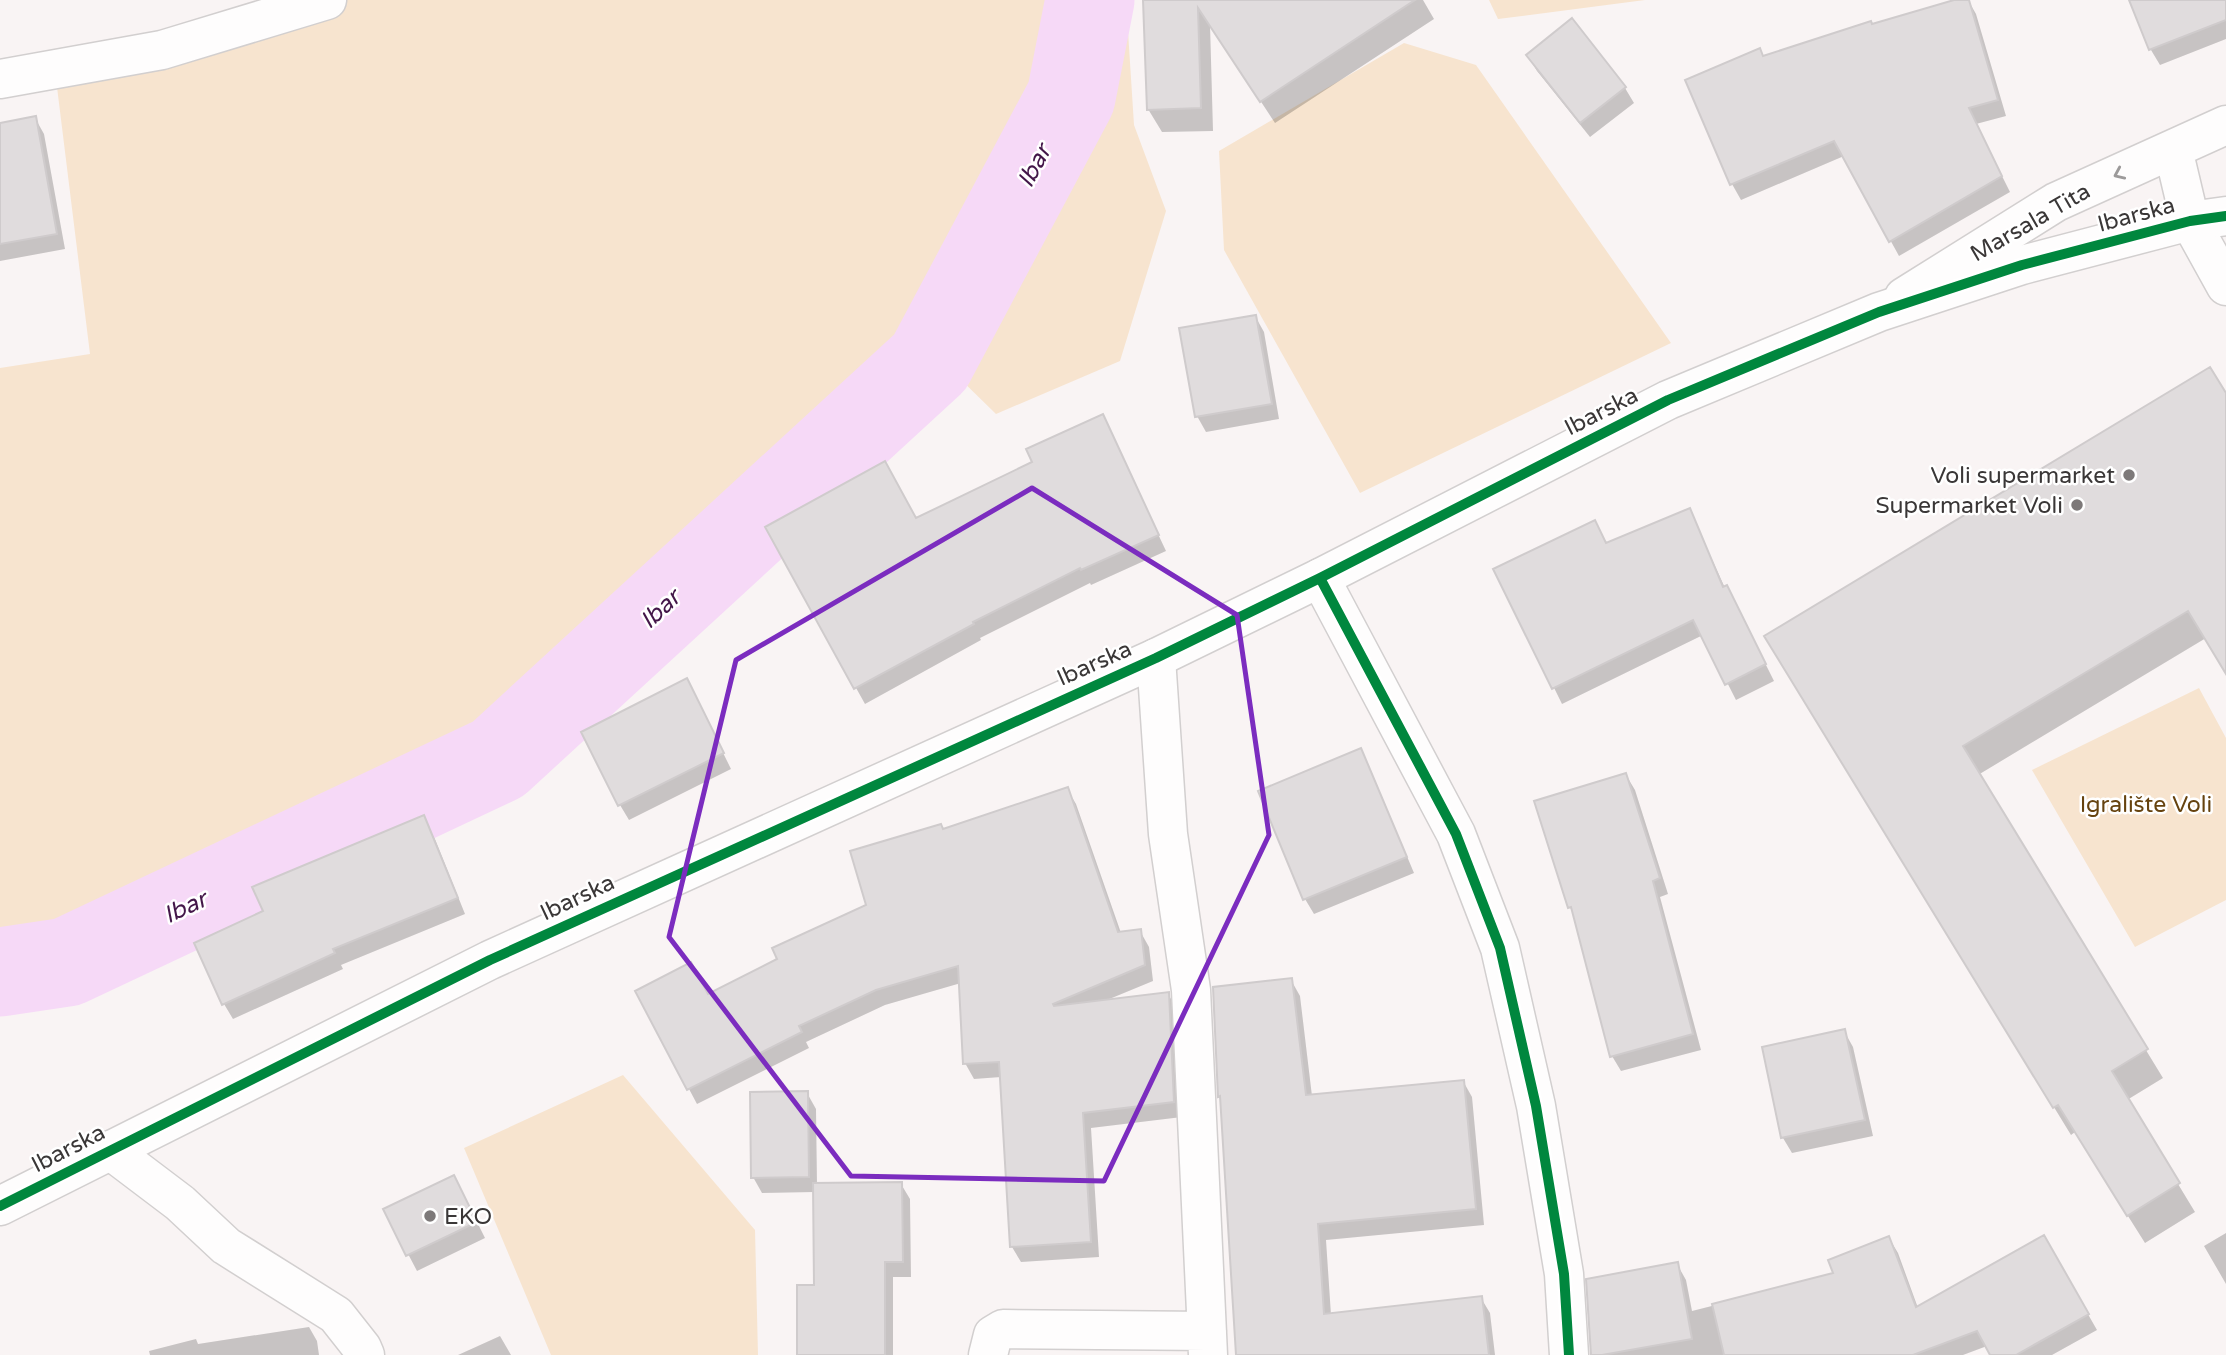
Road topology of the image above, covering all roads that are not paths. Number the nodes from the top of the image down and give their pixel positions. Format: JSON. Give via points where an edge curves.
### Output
{"nodes":[{"id":1,"x":327,"y":0,"type":"edge"},
{"id":2,"x":0,"y":79,"type":"edge"},
{"id":3,"x":2226,"y":125,"type":"edge"},
{"id":4,"x":2173,"y":149,"type":"junction"},
{"id":5,"x":2208,"y":218,"type":"edge"},
{"id":6,"x":2226,"y":286,"type":"edge"},
{"id":7,"x":1879,"y":312,"type":"junction"},
{"id":8,"x":1320,"y":578,"type":"junction"},
{"id":9,"x":1156,"y":658,"type":"junction"},
{"id":10,"x":110,"y":1150,"type":"junction"},
{"id":11,"x":0,"y":1206,"type":"edge"},
{"id":12,"x":1207,"y":1343,"type":"edge"},
{"id":13,"x":365,"y":1355,"type":"edge"},
{"id":14,"x":988,"y":1355,"type":"edge"},
{"id":15,"x":1569,"y":1355,"type":"edge"}],
"edges":[{"from":1,"to":2,"type":"street","via":[[162,50]]},
{"from":3,"to":4,"type":"street","name":"Marsala Tita"},
{"from":4,"to":5,"type":"street"},
{"from":4,"to":7,"type":"street","name":"Marsala Tita","one_way":true,"via":[[2056,202]]},
{"from":5,"to":6,"type":"street"},
{"from":5,"to":7,"type":"street","name":"Ibarska","via":[[2022,265]]},
{"from":7,"to":8,"type":"street","name":"Ibarska","via":[[1668,400]]},
{"from":8,"to":9,"type":"street","name":"Ibarska"},
{"from":8,"to":15,"type":"street","via":[[1456,834],[1500,948],[1536,1106],[1564,1274]]},
{"from":9,"to":10,"type":"street","name":"Ibarska","via":[[490,960]]},
{"from":9,"to":12,"type":"street","via":[[1168,834],[1191,990]]},
{"from":10,"to":11,"type":"street","name":"Ibarska"},
{"from":10,"to":13,"type":"street","via":[[226,1245],[336,1315]]},
{"from":12,"to":14,"type":"street","via":[[1003,1329],[993,1335]]}]}
